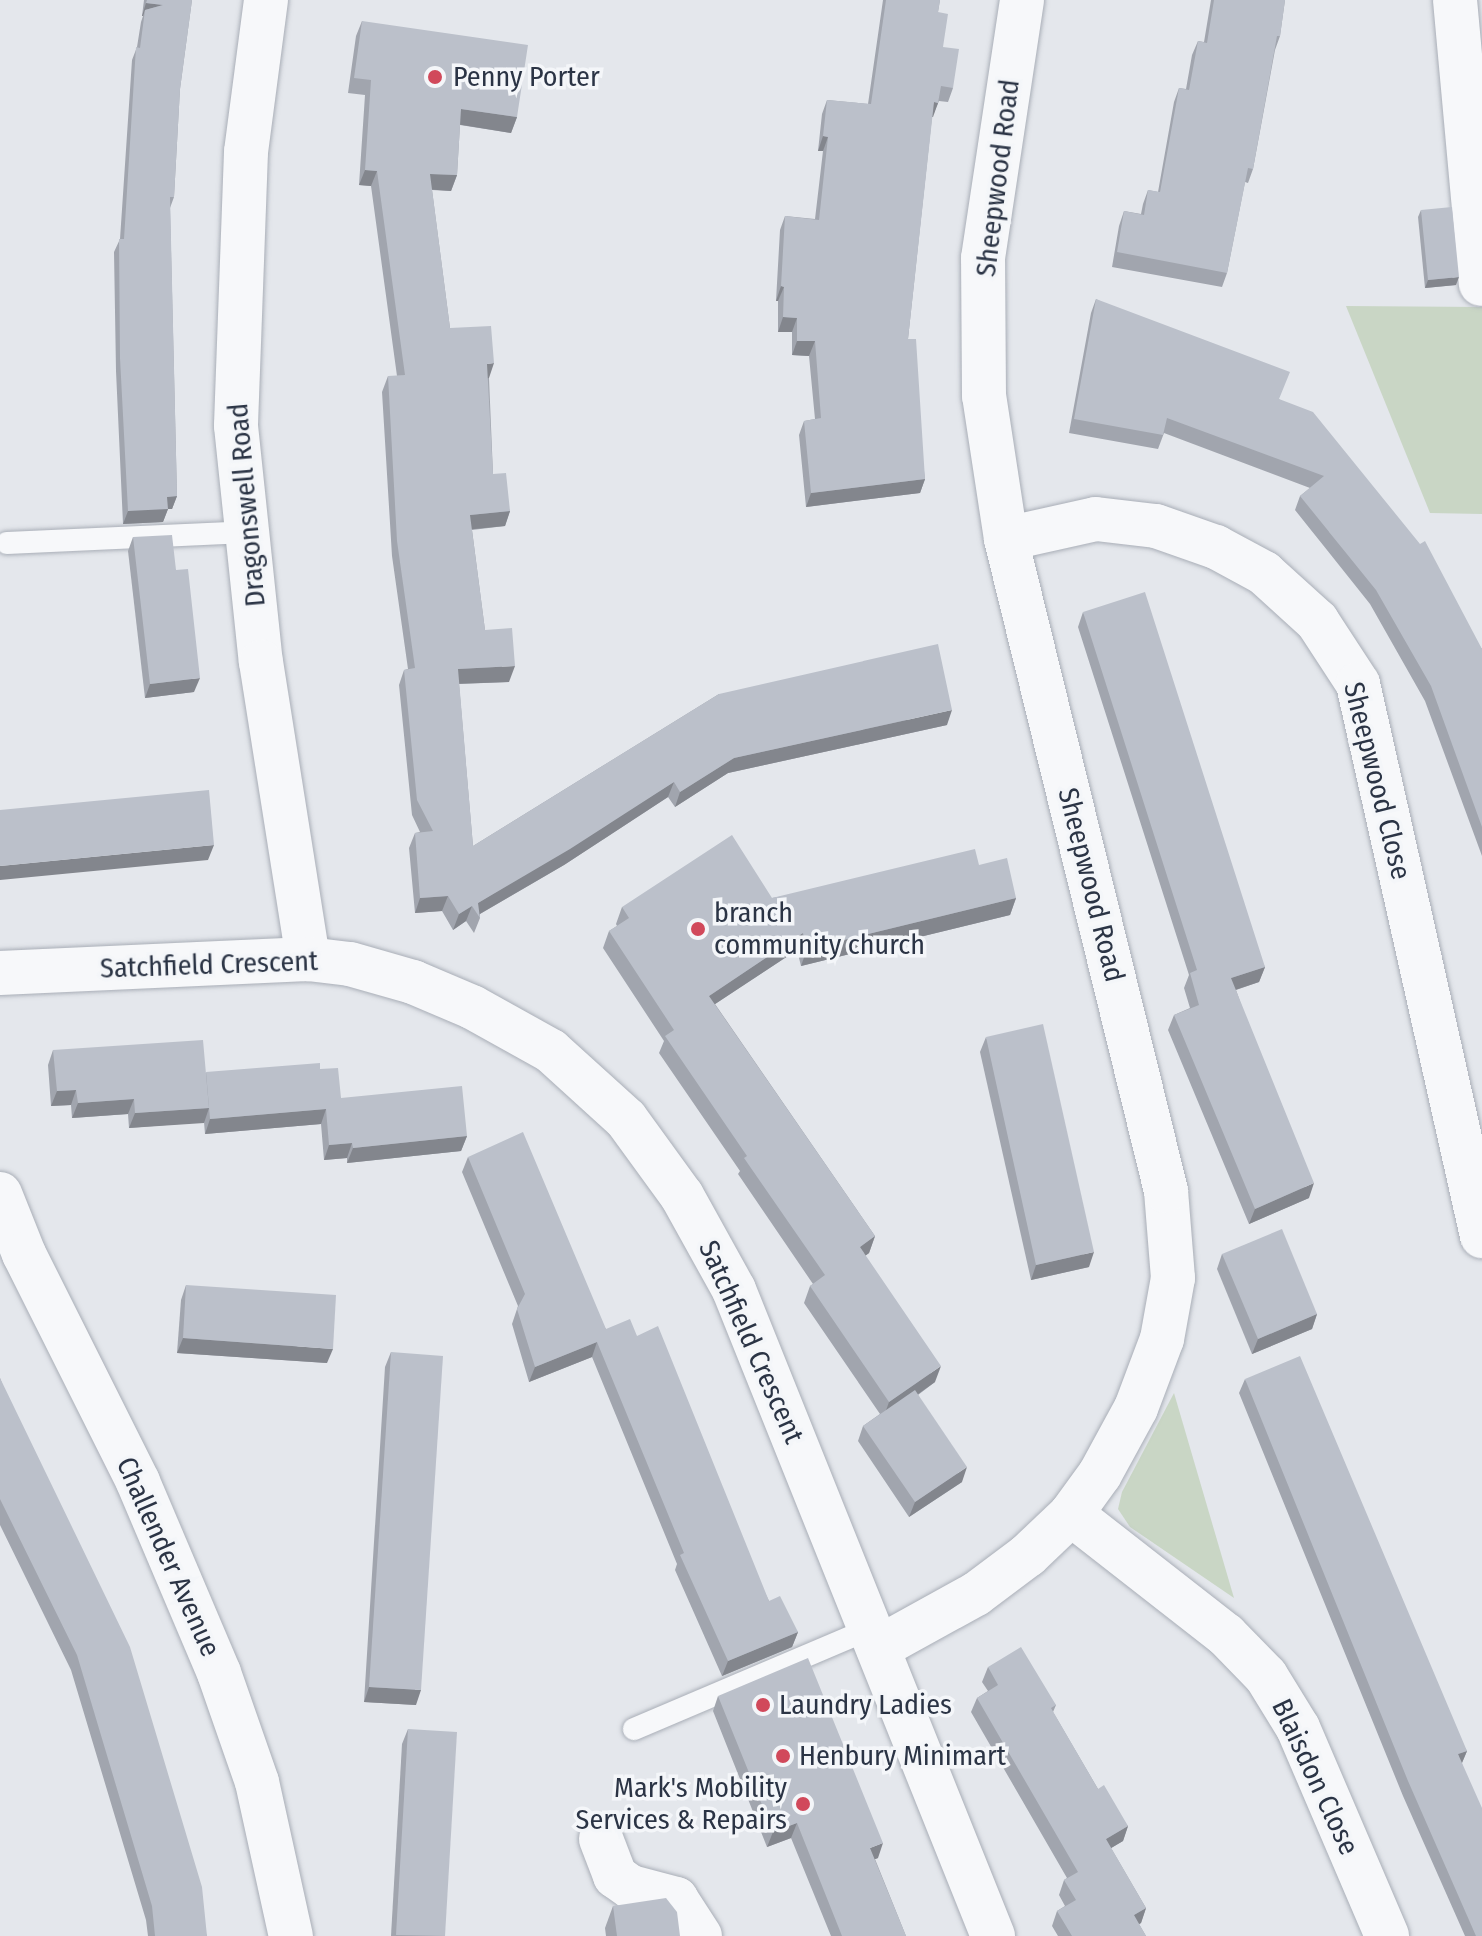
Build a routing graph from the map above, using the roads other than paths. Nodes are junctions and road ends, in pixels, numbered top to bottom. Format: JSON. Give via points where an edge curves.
{"nodes":[{"id":1,"x":266,"y":0,"type":"edge"},
{"id":2,"x":1022,"y":0,"type":"edge"},
{"id":3,"x":1455,"y":0,"type":"edge"},
{"id":4,"x":1481,"y":284,"type":"edge"},
{"id":5,"x":247,"y":532,"type":"junction"},
{"id":6,"x":1006,"y":539,"type":"junction"},
{"id":7,"x":7,"y":543,"type":"dead end"},
{"id":8,"x":308,"y":959,"type":"junction"},
{"id":9,"x":0,"y":973,"type":"edge"},
{"id":10,"x":0,"y":1194,"type":"edge"},
{"id":11,"x":1482,"y":1236,"type":"edge"},
{"id":12,"x":1071,"y":1514,"type":"junction"},
{"id":13,"x":874,"y":1638,"type":"junction"},
{"id":14,"x":634,"y":1729,"type":"dead end"},
{"id":15,"x":601,"y":1839,"type":"dead end"},
{"id":16,"x":291,"y":1936,"type":"edge"},
{"id":17,"x":700,"y":1936,"type":"edge"},
{"id":18,"x":993,"y":1936,"type":"edge"},
{"id":19,"x":1387,"y":1936,"type":"edge"}],
"edges":[{"from":1,"to":5,"type":"street","name":"Dragonswell Road","via":[[246,152],[236,426]]},
{"from":2,"to":6,"type":"street","name":"Sheepwood Road","via":[[983,258],[984,396]]},
{"from":3,"to":4,"type":"street"},
{"from":5,"to":7,"type":"lane"},
{"from":5,"to":8,"type":"street","name":"Dragonswell Road","via":[[261,662]]},
{"from":6,"to":11,"type":"street","name":"Sheepwood Close","via":[[1096,519],[1156,526],[1216,547],[1264,573],[1317,621],[1358,684]]},
{"from":6,"to":12,"type":"street","name":"Sheepwood Road","via":[[1166,1191],[1173,1278],[1162,1339],[1136,1408]]},
{"from":8,"to":9,"type":"street","name":"Satchfield Crescent"},
{"from":8,"to":13,"type":"street","name":"Satchfield Crescent","via":[[388,975],[472,1007],[551,1051],[626,1119],[682,1196],[734,1290]]},
{"from":10,"to":16,"type":"street","name":"Challender Avenue","via":[[24,1254],[138,1482],[219,1673],[257,1782]]},
{"from":12,"to":13,"type":"street","name":"Sheepwood Road","via":[[976,1594]]},
{"from":12,"to":19,"type":"street","name":"Blaisdon Close","via":[[1226,1635],[1266,1676],[1298,1728]]},
{"from":13,"to":14,"type":"lane"},
{"from":13,"to":18,"type":"street","name":"Satchfield Crescent"},
{"from":15,"to":17,"type":"street","via":[[615,1876],[631,1887],[676,1899]]}]}
